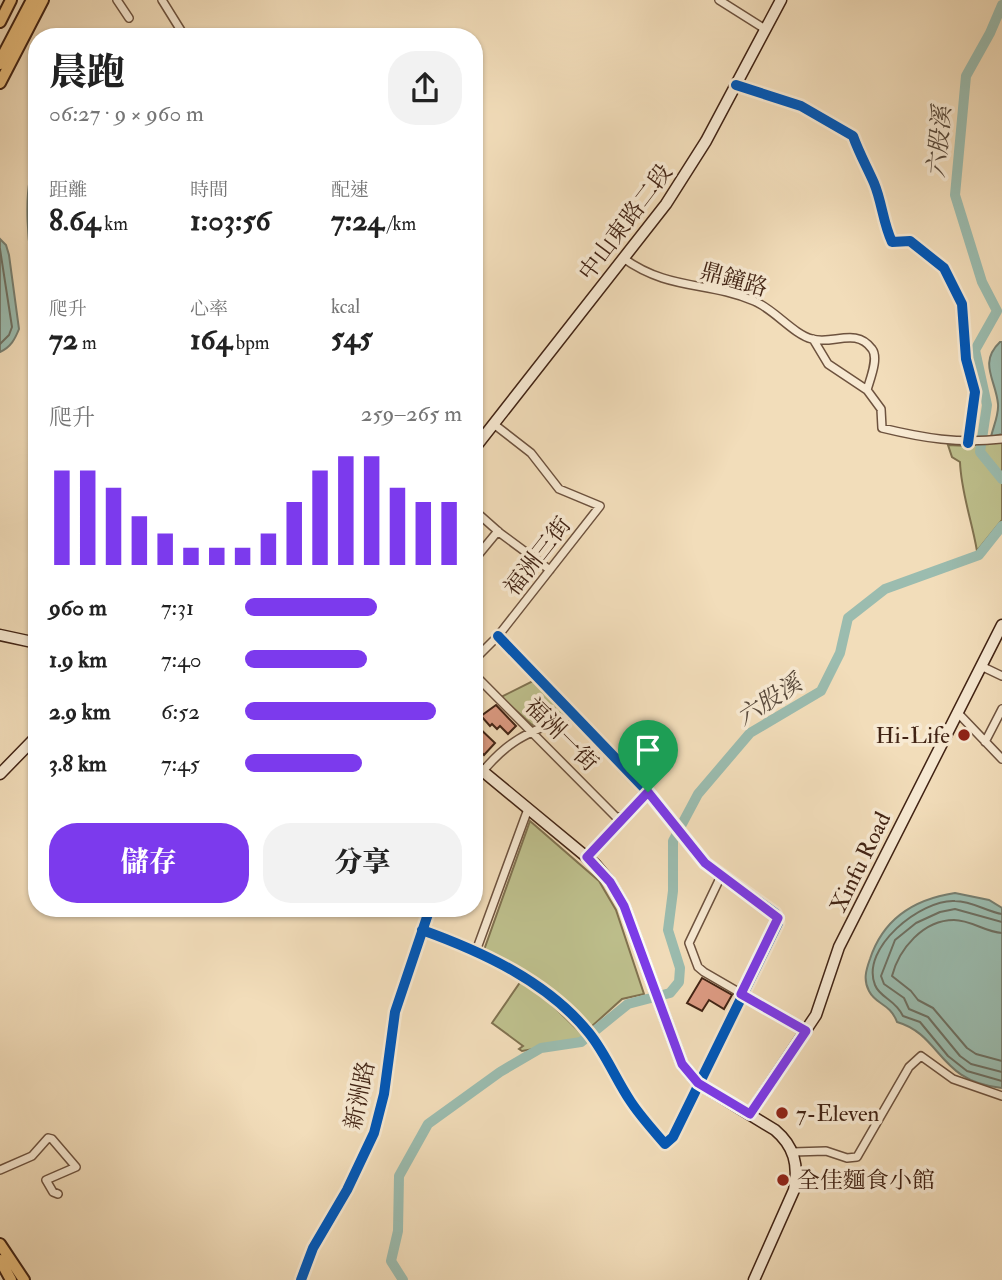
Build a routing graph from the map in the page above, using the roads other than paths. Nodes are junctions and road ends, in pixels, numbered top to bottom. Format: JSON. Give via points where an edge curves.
{"nodes":[{"id":1,"x":11,"y":0,"type":"edge"},
{"id":2,"x":25,"y":0,"type":"edge"},
{"id":3,"x":33,"y":0,"type":"edge"},
{"id":4,"x":43,"y":0,"type":"edge"},
{"id":5,"x":117,"y":0,"type":"edge"},
{"id":6,"x":162,"y":0,"type":"edge"},
{"id":7,"x":719,"y":0,"type":"edge"},
{"id":8,"x":781,"y":0,"type":"edge"},
{"id":9,"x":129,"y":18,"type":"dead end"},
{"id":10,"x":0,"y":22,"type":"edge"},
{"id":11,"x":28,"y":28,"type":"edge"},
{"id":12,"x":179,"y":28,"type":"edge"},
{"id":13,"x":28,"y":29,"type":"edge"},
{"id":14,"x":765,"y":29,"type":"junction"},
{"id":15,"x":0,"y":47,"type":"edge"},
{"id":16,"x":0,"y":62,"type":"edge"},
{"id":17,"x":0,"y":83,"type":"edge"},
{"id":18,"x":736,"y":85,"type":"junction"},
{"id":19,"x":623,"y":258,"type":"junction"},
{"id":20,"x":813,"y":339,"type":"junction"},
{"id":21,"x":867,"y":390,"type":"junction"},
{"id":22,"x":495,"y":425,"type":"junction"},
{"id":23,"x":483,"y":439,"type":"edge"},
{"id":24,"x":1002,"y":439,"type":"edge"},
{"id":25,"x":968,"y":443,"type":"junction"},
{"id":26,"x":483,"y":518,"type":"edge"},
{"id":27,"x":498,"y":531,"type":"junction"},
{"id":28,"x":483,"y":549,"type":"edge"},
{"id":29,"x":550,"y":570,"type":"junction"},
{"id":30,"x":1002,"y":625,"type":"edge"},
{"id":31,"x":0,"y":635,"type":"edge"},
{"id":32,"x":498,"y":636,"type":"junction"},
{"id":33,"x":28,"y":641,"type":"edge"},
{"id":34,"x":483,"y":651,"type":"edge"},
{"id":35,"x":981,"y":666,"type":"junction"},
{"id":36,"x":1002,"y":676,"type":"edge"},
{"id":37,"x":483,"y":683,"type":"edge"},
{"id":38,"x":1002,"y":709,"type":"edge"},
{"id":39,"x":957,"y":712,"type":"junction"},
{"id":40,"x":574,"y":714,"type":"junction"},
{"id":41,"x":532,"y":731,"type":"junction"},
{"id":42,"x":985,"y":742,"type":"junction"},
{"id":43,"x":28,"y":745,"type":"edge"},
{"id":44,"x":1002,"y":760,"type":"edge"},
{"id":45,"x":483,"y":763,"type":"edge"},
{"id":46,"x":483,"y":771,"type":"edge"},
{"id":47,"x":0,"y":774,"type":"edge"},
{"id":48,"x":648,"y":792,"type":"junction"},
{"id":49,"x":528,"y":810,"type":"junction"},
{"id":50,"x":624,"y":817,"type":"junction"},
{"id":51,"x":587,"y":857,"type":"junction"},
{"id":52,"x":720,"y":876,"type":"junction"},
{"id":53,"x":427,"y":917,"type":"edge"},
{"id":54,"x":422,"y":930,"type":"junction"},
{"id":55,"x":476,"y":951,"type":"junction"},
{"id":56,"x":741,"y":994,"type":"junction"},
{"id":57,"x":806,"y":1031,"type":"junction"},
{"id":58,"x":698,"y":1083,"type":"junction"},
{"id":59,"x":1001,"y":1096,"type":"edge"},
{"id":60,"x":750,"y":1114,"type":"junction"},
{"id":61,"x":793,"y":1153,"type":"junction"},
{"id":62,"x":0,"y":1170,"type":"edge"},
{"id":63,"x":58,"y":1194,"type":"dead end"},
{"id":64,"x":0,"y":1243,"type":"edge"},
{"id":65,"x":4,"y":1257,"type":"edge"},
{"id":66,"x":11,"y":1280,"type":"edge"},
{"id":67,"x":24,"y":1280,"type":"edge"},
{"id":68,"x":301,"y":1280,"type":"edge"},
{"id":69,"x":754,"y":1280,"type":"edge"}],
"edges":[{"from":1,"to":10,"type":"main road"},
{"from":2,"to":15,"type":"highway"},
{"from":3,"to":16,"type":"highway"},
{"from":4,"to":11,"type":"main road"},
{"from":5,"to":9,"type":"street"},
{"from":6,"to":12,"type":"street"},
{"from":7,"to":14,"type":"street"},
{"from":8,"to":14,"type":"main road","name":"中山東路二段"},
{"from":13,"to":17,"type":"main road"},
{"from":14,"to":18,"type":"main road","name":"中山東路二段"},
{"from":18,"to":19,"type":"main road","name":"中山東路二段","via":[[666,204]]},
{"from":18,"to":25,"type":"street","via":[[801,106],[853,136],[875,184],[892,242],[910,241],[944,268],[962,304],[965,359],[975,392]]},
{"from":19,"to":20,"type":"street","name":"鼎鐘路","via":[[662,280],[752,300]]},
{"from":19,"to":22,"type":"main road","name":"中山東路二段"},
{"from":20,"to":21,"type":"street","name":"鼎鐘路","via":[[828,364]]},
{"from":20,"to":21,"type":"street","via":[[856,337],[872,348],[876,355]]},
{"from":21,"to":25,"type":"street","via":[[881,409],[882,428]]},
{"from":22,"to":23,"type":"main road","name":"中山東路二段"},
{"from":22,"to":29,"type":"street","name":"福洲三街","via":[[531,453],[559,489],[600,506]]},
{"from":24,"to":25,"type":"street"},
{"from":26,"to":27,"type":"street"},
{"from":27,"to":28,"type":"street"},
{"from":27,"to":29,"type":"street"},
{"from":29,"to":32,"type":"street","name":"福洲三街"},
{"from":30,"to":35,"type":"main road","name":"Xinfu Road"},
{"from":31,"to":33,"type":"main road"},
{"from":32,"to":34,"type":"street","name":"福洲三街"},
{"from":32,"to":40,"type":"street"},
{"from":35,"to":36,"type":"street"},
{"from":35,"to":39,"type":"main road","name":"Xinfu Road"},
{"from":37,"to":41,"type":"street","name":"福洲一街"},
{"from":38,"to":42,"type":"street"},
{"from":39,"to":42,"type":"street"},
{"from":39,"to":57,"type":"main road","name":"Xinfu Road","via":[[839,947]]},
{"from":40,"to":41,"type":"street"},
{"from":40,"to":48,"type":"street"},
{"from":41,"to":45,"type":"street"},
{"from":41,"to":50,"type":"street","name":"福洲一街","via":[[617,817]]},
{"from":42,"to":44,"type":"street"},
{"from":43,"to":47,"type":"main road"},
{"from":46,"to":49,"type":"main road"},
{"from":48,"to":50,"type":"street"},
{"from":48,"to":52,"type":"street","via":[[689,847]]},
{"from":49,"to":51,"type":"main road"},
{"from":49,"to":55,"type":"street"},
{"from":50,"to":51,"type":"street"},
{"from":51,"to":58,"type":"main road","via":[[624,906],[682,1064]]},
{"from":52,"to":56,"type":"street","via":[[689,943],[698,967]]},
{"from":52,"to":56,"type":"street","via":[[778,918]]},
{"from":53,"to":54,"type":"street","name":"新洲路"},
{"from":54,"to":55,"type":"street"},
{"from":54,"to":68,"type":"street","name":"新洲路","via":[[395,1012],[374,1133]]},
{"from":55,"to":58,"type":"street","via":[[531,981],[561,1004],[596,1042],[631,1102],[665,1144],[673,1137]]},
{"from":56,"to":57,"type":"street"},
{"from":56,"to":58,"type":"street"},
{"from":57,"to":60,"type":"main road","name":"Xinfu Road"},
{"from":58,"to":60,"type":"main road"},
{"from":59,"to":61,"type":"street","via":[[953,1079],[921,1056],[909,1067],[857,1157],[826,1151]]},
{"from":60,"to":61,"type":"main road","via":[[786,1139]]},
{"from":61,"to":69,"type":"main road","via":[[794,1190]]},
{"from":62,"to":63,"type":"street","via":[[32,1156],[51,1139],[76,1167],[46,1180]]},
{"from":64,"to":65,"type":"main road"},
{"from":65,"to":66,"type":"main road"},
{"from":65,"to":67,"type":"main road"}]}
